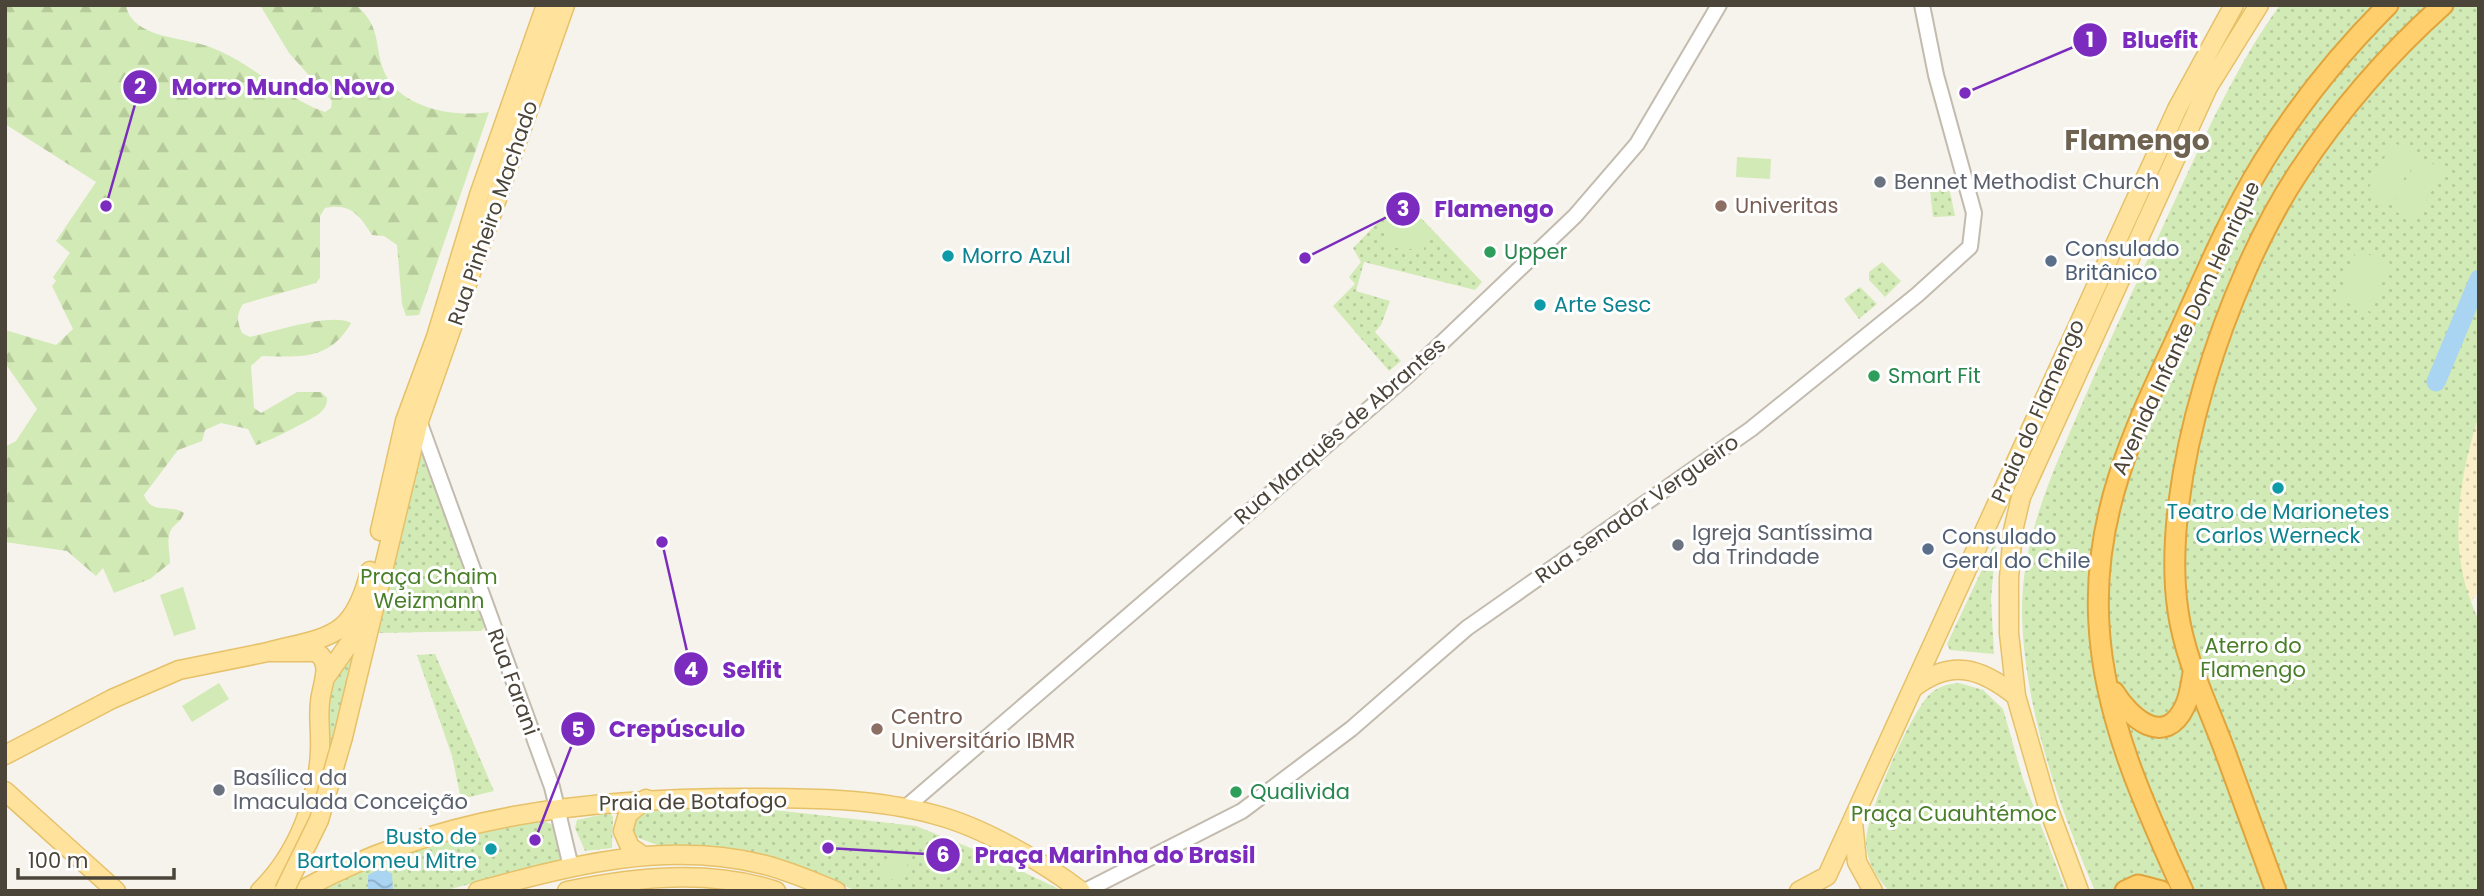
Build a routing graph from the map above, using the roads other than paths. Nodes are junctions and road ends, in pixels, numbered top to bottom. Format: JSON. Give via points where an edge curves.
{"nodes":[{"id":1,"x":547,"y":5,"type":"edge"},
{"id":2,"x":565,"y":5,"type":"edge"},
{"id":3,"x":1719,"y":5,"type":"edge"},
{"id":4,"x":1922,"y":5,"type":"edge"},
{"id":5,"x":2234,"y":5,"type":"edge"},
{"id":6,"x":2259,"y":5,"type":"edge"},
{"id":7,"x":2388,"y":5,"type":"edge"},
{"id":8,"x":2442,"y":5,"type":"edge"},
{"id":9,"x":412,"y":421,"type":"junction"},
{"id":10,"x":373,"y":611,"type":"junction"},
{"id":11,"x":268,"y":652,"type":"junction"},
{"id":12,"x":2193,"y":673,"type":"junction"},
{"id":13,"x":2105,"y":676,"type":"junction"},
{"id":14,"x":325,"y":678,"type":"junction"},
{"id":15,"x":1910,"y":691,"type":"junction"},
{"id":16,"x":2016,"y":696,"type":"junction"},
{"id":17,"x":5,"y":755,"type":"edge"},
{"id":18,"x":5,"y":791,"type":"edge"},
{"id":19,"x":646,"y":799,"type":"junction"},
{"id":20,"x":559,"y":807,"type":"junction"},
{"id":21,"x":905,"y":808,"type":"junction"},
{"id":22,"x":1853,"y":822,"type":"junction"},
{"id":23,"x":695,"y":855,"type":"junction"},
{"id":24,"x":287,"y":856,"type":"junction"},
{"id":25,"x":643,"y":856,"type":"junction"},
{"id":26,"x":571,"y":867,"type":"junction"},
{"id":27,"x":330,"y":874,"type":"junction"},
{"id":28,"x":749,"y":883,"type":"junction"},
{"id":29,"x":2077,"y":889,"type":"edge"},
{"id":30,"x":116,"y":891,"type":"edge"},
{"id":31,"x":260,"y":891,"type":"edge"},
{"id":32,"x":284,"y":891,"type":"edge"},
{"id":33,"x":300,"y":891,"type":"edge"},
{"id":34,"x":478,"y":891,"type":"edge"},
{"id":35,"x":567,"y":891,"type":"edge"},
{"id":36,"x":776,"y":891,"type":"edge"},
{"id":37,"x":836,"y":891,"type":"edge"},
{"id":38,"x":1083,"y":891,"type":"edge"},
{"id":39,"x":1799,"y":891,"type":"edge"},
{"id":40,"x":1873,"y":891,"type":"edge"},
{"id":41,"x":2124,"y":891,"type":"edge"},
{"id":42,"x":2161,"y":891,"type":"edge"},
{"id":43,"x":2183,"y":891,"type":"edge"},
{"id":44,"x":2276,"y":891,"type":"edge"}],
"edges":[{"from":1,"to":9,"type":"main road","name":"Rua Pinheiro Machado","via":[[483,183]]},
{"from":2,"to":9,"type":"main road","name":"Rua Pinheiro Machado"},
{"from":3,"to":21,"type":"street","name":"Rua Marquês de Abrantes","via":[[1642,136],[1575,216],[1406,376]]},
{"from":4,"to":38,"type":"street","name":"Rua Senador Vergueiro","via":[[1974,213],[1970,247],[1751,429],[1467,628],[1351,729],[1242,811]]},
{"from":5,"to":15,"type":"main road","name":"Praia do Flamengo","via":[[2177,109]]},
{"from":6,"to":16,"type":"main road","name":"Praia do Flamengo","via":[[2208,87],[2021,497],[2012,531],[2009,578]]},
{"from":7,"to":13,"type":"highway","name":"Avenida Infante Dom Henrique","via":[[2327,72],[2262,163],[2228,225],[2135,430],[2116,479],[2099,560]]},
{"from":8,"to":12,"type":"highway","name":"Avenida Infante Dom Henrique","via":[[2373,72],[2297,175],[2260,241],[2222,333],[2201,395],[2179,494],[2175,579],[2182,635]]},
{"from":9,"to":10,"type":"main road"},
{"from":9,"to":11,"type":"main road","via":[[355,614],[330,636]]},
{"from":9,"to":20,"type":"street","name":"Rua Farani"},
{"from":10,"to":14,"type":"main road"},
{"from":10,"to":32,"type":"main road","bridge":true,"via":[[319,820]]},
{"from":11,"to":14,"type":"main road","via":[[316,652],[325,663]]},
{"from":11,"to":17,"type":"main road","via":[[179,670]]},
{"from":12,"to":13,"type":"highway","via":[[2184,708],[2162,726],[2144,724],[2130,715]]},
{"from":12,"to":44,"type":"highway","name":"Avenida Infante Dom Henrique"},
{"from":13,"to":43,"type":"highway","name":"Avenida Infante Dom Henrique","via":[[2141,798]]},
{"from":14,"to":24,"type":"main road","via":[[319,709],[318,781],[309,814]]},
{"from":15,"to":16,"type":"main road","via":[[1940,671],[1963,669],[1993,679]]},
{"from":15,"to":22,"type":"main road","name":"Praia do Flamengo"},
{"from":16,"to":29,"type":"main road","name":"Praia do Flamengo"},
{"from":18,"to":30,"type":"main road"},
{"from":19,"to":20,"type":"main road","name":"Praia de Botafogo"},
{"from":19,"to":21,"type":"main road","name":"Praia de Botafogo","via":[[827,800]]},
{"from":19,"to":25,"type":"main road","via":[[628,814],[623,831],[630,847]]},
{"from":20,"to":26,"type":"street","name":"Rua Farani"},
{"from":20,"to":27,"type":"main road","name":"Praia de Botafogo","via":[[466,824],[404,843]]},
{"from":21,"to":38,"type":"main road","name":"Praia de Botafogo","via":[[969,828]]},
{"from":22,"to":39,"type":"main road","name":"Praia do Flamengo","via":[[1828,876]]},
{"from":22,"to":40,"type":"main road","via":[[1857,862]]},
{"from":23,"to":25,"type":"main road"},
{"from":23,"to":28,"type":"main road"},
{"from":23,"to":37,"type":"main road","via":[[764,865]]},
{"from":24,"to":27,"type":"main road","via":[[293,865]]},
{"from":24,"to":31,"type":"main road"},
{"from":25,"to":26,"type":"main road"},
{"from":26,"to":34,"type":"main road"},
{"from":27,"to":33,"type":"main road","name":"Praia de Botafogo"},
{"from":28,"to":35,"type":"main road","via":[[660,877]]},
{"from":28,"to":36,"type":"main road"},
{"from":41,"to":42,"type":"highway","via":[[2138,885]]}]}
